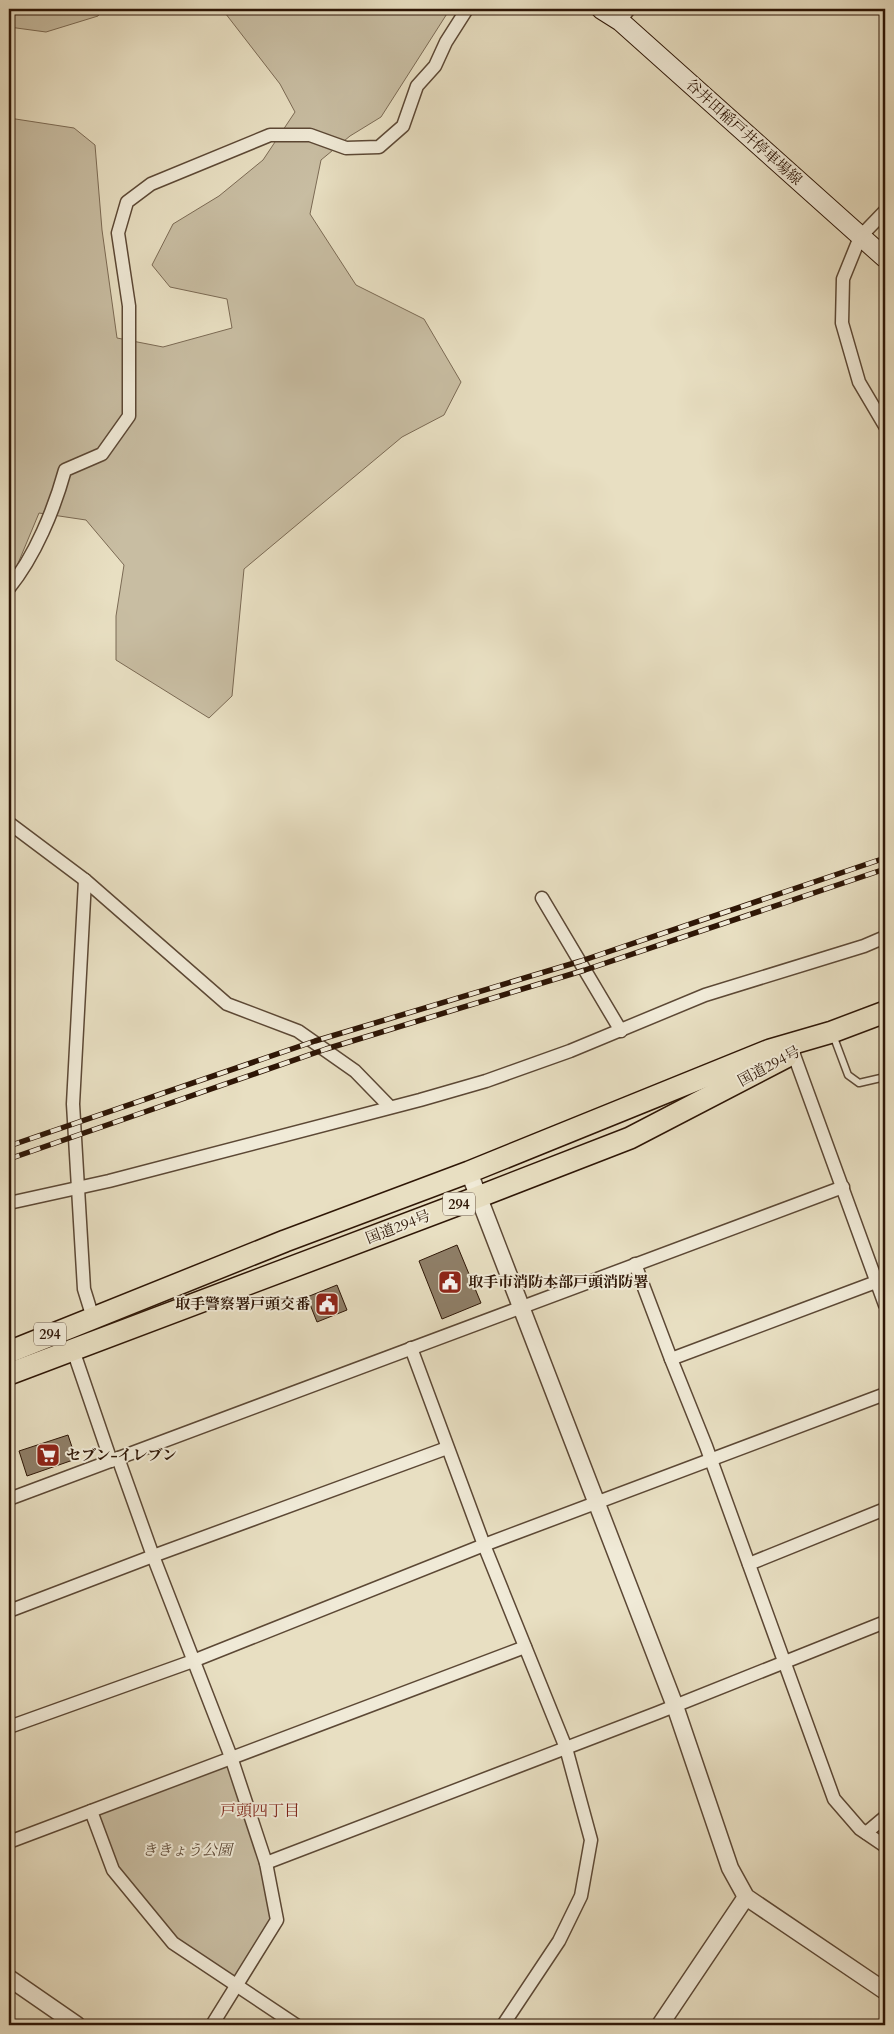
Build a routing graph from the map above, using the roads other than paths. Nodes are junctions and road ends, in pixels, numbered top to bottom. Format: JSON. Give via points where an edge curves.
{"nodes":[{"id":1,"x":467,"y":9,"type":"edge"},
{"id":2,"x":601,"y":9,"type":"edge"},
{"id":3,"x":625,"y":15,"type":"edge"},
{"id":4,"x":885,"y":211,"type":"edge"},
{"id":5,"x":860,"y":237,"type":"junction"},
{"id":6,"x":885,"y":258,"type":"edge"},
{"id":7,"x":885,"y":426,"type":"edge"},
{"id":8,"x":9,"y":588,"type":"edge"},
{"id":9,"x":9,"y":822,"type":"edge"},
{"id":10,"x":85,"y":880,"type":"junction"},
{"id":11,"x":542,"y":898,"type":"dead end"},
{"id":12,"x":885,"y":937,"type":"edge"},
{"id":13,"x":885,"y":1012,"type":"edge"},
{"id":14,"x":621,"y":1031,"type":"junction"},
{"id":15,"x":832,"y":1032,"type":"junction"},
{"id":16,"x":792,"y":1049,"type":"junction"},
{"id":17,"x":885,"y":1077,"type":"edge"},
{"id":18,"x":390,"y":1107,"type":"junction"},
{"id":19,"x":469,"y":1172,"type":"junction"},
{"id":20,"x":843,"y":1187,"type":"junction"},
{"id":21,"x":77,"y":1188,"type":"junction"},
{"id":22,"x":478,"y":1197,"type":"junction"},
{"id":23,"x":9,"y":1203,"type":"edge"},
{"id":24,"x":636,"y":1264,"type":"junction"},
{"id":25,"x":876,"y":1282,"type":"junction"},
{"id":26,"x":885,"y":1305,"type":"edge"},
{"id":27,"x":521,"y":1306,"type":"junction"},
{"id":28,"x":93,"y":1318,"type":"junction"},
{"id":29,"x":411,"y":1348,"type":"junction"},
{"id":30,"x":74,"y":1350,"type":"junction"},
{"id":31,"x":9,"y":1352,"type":"edge"},
{"id":32,"x":671,"y":1359,"type":"junction"},
{"id":33,"x":9,"y":1374,"type":"edge"},
{"id":34,"x":885,"y":1394,"type":"edge"},
{"id":35,"x":447,"y":1448,"type":"junction"},
{"id":36,"x":711,"y":1459,"type":"junction"},
{"id":37,"x":114,"y":1460,"type":"junction"},
{"id":38,"x":9,"y":1499,"type":"edge"},
{"id":39,"x":597,"y":1503,"type":"junction"},
{"id":40,"x":885,"y":1508,"type":"edge"},
{"id":41,"x":484,"y":1545,"type":"junction"},
{"id":42,"x":153,"y":1556,"type":"junction"},
{"id":43,"x":749,"y":1564,"type":"junction"},
{"id":44,"x":9,"y":1611,"type":"edge"},
{"id":45,"x":885,"y":1622,"type":"edge"},
{"id":46,"x":525,"y":1647,"type":"junction"},
{"id":47,"x":193,"y":1661,"type":"junction"},
{"id":48,"x":784,"y":1661,"type":"junction"},
{"id":49,"x":675,"y":1706,"type":"junction"},
{"id":50,"x":9,"y":1727,"type":"edge"},
{"id":51,"x":566,"y":1748,"type":"junction"},
{"id":52,"x":231,"y":1757,"type":"junction"},
{"id":53,"x":91,"y":1811,"type":"junction"},
{"id":54,"x":885,"y":1817,"type":"edge"},
{"id":55,"x":866,"y":1833,"type":"junction"},
{"id":56,"x":9,"y":1842,"type":"edge"},
{"id":57,"x":885,"y":1846,"type":"edge"},
{"id":58,"x":266,"y":1863,"type":"junction"},
{"id":59,"x":746,"y":1897,"type":"junction"},
{"id":60,"x":9,"y":1978,"type":"edge"},
{"id":61,"x":237,"y":1987,"type":"junction"},
{"id":62,"x":885,"y":1991,"type":"edge"},
{"id":63,"x":508,"y":2023,"type":"edge"},
{"id":64,"x":77,"y":2025,"type":"edge"},
{"id":65,"x":212,"y":2025,"type":"edge"},
{"id":66,"x":296,"y":2025,"type":"edge"},
{"id":67,"x":660,"y":2025,"type":"edge"}],
"edges":[{"from":1,"to":8,"type":"street","via":[[435,66],[417,86],[403,126],[379,147],[346,148],[310,135],[270,135],[151,184],[127,202],[118,233],[129,306],[129,416],[102,454],[65,470],[56,500],[22,572]]},
{"from":2,"to":3,"type":"main road","name":"谷井田稲戸井停車場線"},
{"from":3,"to":5,"type":"main road","name":"谷井田稲戸井停車場線"},
{"from":4,"to":5,"type":"street"},
{"from":5,"to":6,"type":"main road","name":"谷井田稲戸井停車場線"},
{"from":5,"to":7,"type":"street","via":[[843,279],[842,323],[860,382]]},
{"from":9,"to":10,"type":"street"},
{"from":10,"to":18,"type":"street","via":[[227,1004],[298,1031],[355,1071]]},
{"from":10,"to":21,"type":"street","via":[[73,1104]]},
{"from":11,"to":14,"type":"street"},
{"from":12,"to":14,"type":"street","via":[[705,995]]},
{"from":13,"to":15,"type":"highway","name":"国道294号","number":"294"},
{"from":14,"to":18,"type":"street","via":[[486,1081]]},
{"from":15,"to":16,"type":"highway","name":"国道294号","number":"294"},
{"from":15,"to":17,"type":"lane","via":[[848,1075],[859,1083]]},
{"from":16,"to":19,"type":"highway","name":"国道294号","number":"294","via":[[770,1050]]},
{"from":16,"to":20,"type":"street"},
{"from":16,"to":22,"type":"highway","name":"国道294号","number":"294","via":[[630,1138]]},
{"from":18,"to":21,"type":"street"},
{"from":19,"to":22,"type":"street"},
{"from":19,"to":28,"type":"highway","name":"国道294号","number":"294","via":[[285,1240]]},
{"from":20,"to":24,"type":"street"},
{"from":20,"to":25,"type":"street"},
{"from":21,"to":23,"type":"street"},
{"from":21,"to":28,"type":"street","via":[[84,1289]]},
{"from":22,"to":27,"type":"street"},
{"from":22,"to":30,"type":"highway","name":"国道294号","number":"294"},
{"from":24,"to":27,"type":"street"},
{"from":24,"to":32,"type":"street"},
{"from":25,"to":26,"type":"street"},
{"from":25,"to":32,"type":"street"},
{"from":27,"to":29,"type":"street"},
{"from":27,"to":39,"type":"street"},
{"from":28,"to":31,"type":"highway","name":"国道294号","number":"294"},
{"from":29,"to":35,"type":"street"},
{"from":29,"to":37,"type":"street"},
{"from":30,"to":33,"type":"highway","name":"国道294号","number":"294"},
{"from":30,"to":37,"type":"street"},
{"from":32,"to":36,"type":"street"},
{"from":34,"to":36,"type":"street"},
{"from":35,"to":41,"type":"street"},
{"from":35,"to":42,"type":"street"},
{"from":36,"to":39,"type":"street"},
{"from":36,"to":43,"type":"street"},
{"from":37,"to":38,"type":"street"},
{"from":37,"to":42,"type":"street"},
{"from":39,"to":41,"type":"street"},
{"from":39,"to":49,"type":"street"},
{"from":40,"to":43,"type":"street"},
{"from":41,"to":46,"type":"street"},
{"from":41,"to":47,"type":"street"},
{"from":42,"to":44,"type":"street"},
{"from":42,"to":47,"type":"street"},
{"from":43,"to":48,"type":"street"},
{"from":45,"to":48,"type":"street"},
{"from":46,"to":51,"type":"street"},
{"from":46,"to":52,"type":"street"},
{"from":47,"to":50,"type":"street"},
{"from":47,"to":52,"type":"street"},
{"from":48,"to":49,"type":"street"},
{"from":48,"to":55,"type":"street","via":[[834,1798]]},
{"from":49,"to":51,"type":"street"},
{"from":49,"to":59,"type":"street","via":[[730,1868]]},
{"from":51,"to":58,"type":"street"},
{"from":51,"to":63,"type":"street","via":[[591,1840],[581,1896],[559,1941]]},
{"from":52,"to":53,"type":"street"},
{"from":52,"to":58,"type":"street"},
{"from":53,"to":56,"type":"street"},
{"from":53,"to":61,"type":"street","via":[[112,1870],[174,1943]]},
{"from":54,"to":55,"type":"street"},
{"from":55,"to":57,"type":"street"},
{"from":58,"to":61,"type":"street","via":[[277,1920]]},
{"from":59,"to":62,"type":"street"},
{"from":59,"to":67,"type":"street"},
{"from":60,"to":64,"type":"street"},
{"from":61,"to":65,"type":"street"},
{"from":61,"to":66,"type":"street"}]}
